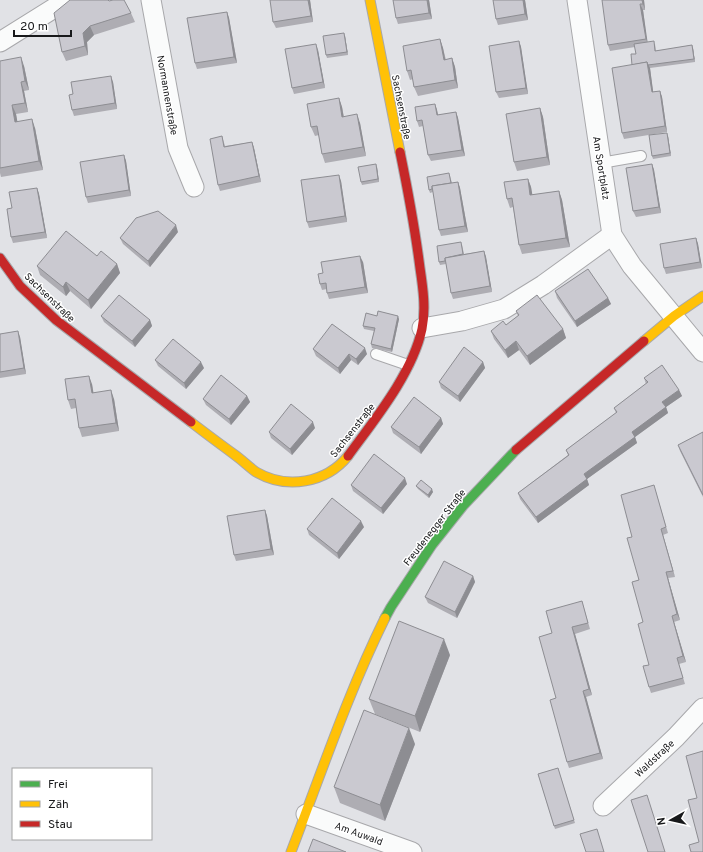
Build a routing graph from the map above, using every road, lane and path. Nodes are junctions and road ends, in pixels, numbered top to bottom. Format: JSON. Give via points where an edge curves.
{"nodes":[{"id":1,"x":67,"y":0,"type":"edge"},
{"id":2,"x":151,"y":0,"type":"edge"},
{"id":3,"x":370,"y":0,"type":"edge"},
{"id":4,"x":577,"y":0,"type":"edge"},
{"id":5,"x":0,"y":42,"type":"edge"},
{"id":6,"x":641,"y":156,"type":"dead end"},
{"id":7,"x":601,"y":163,"type":"junction"},
{"id":8,"x":194,"y":187,"type":"dead end"},
{"id":9,"x":612,"y":235,"type":"junction"},
{"id":10,"x":0,"y":258,"type":"edge"},
{"id":11,"x":703,"y":296,"type":"edge"},
{"id":12,"x":674,"y":316,"type":"junction"},
{"id":13,"x":422,"y":328,"type":"junction"},
{"id":14,"x":703,"y":352,"type":"edge"},
{"id":15,"x":376,"y":354,"type":"dead end"},
{"id":16,"x":408,"y":366,"type":"junction"},
{"id":17,"x":703,"y":708,"type":"edge"},
{"id":18,"x":603,"y":806,"type":"dead end"},
{"id":19,"x":306,"y":814,"type":"junction"},
{"id":20,"x":291,"y":852,"type":"edge"},
{"id":21,"x":412,"y":852,"type":"edge"}],
"edges":[{"from":1,"to":5,"type":"street"},
{"from":2,"to":8,"type":"street","name":"Normannenstraße","via":[[178,148]]},
{"from":3,"to":13,"type":"street","name":"Sachsenstraße","via":[[416,234],[424,300]]},
{"from":4,"to":7,"type":"street","name":"Am Sportplatz"},
{"from":6,"to":7,"type":"lane"},
{"from":7,"to":9,"type":"street","name":"Am Sportplatz"},
{"from":9,"to":12,"type":"street","name":"Am Sportplatz","via":[[632,266]]},
{"from":9,"to":13,"type":"street","via":[[543,285],[504,309],[462,321]]},
{"from":10,"to":16,"type":"street","name":"Sachsenstraße","via":[[20,286],[56,320],[257,472],[278,480],[300,482],[316,479],[333,470],[369,430]]},
{"from":11,"to":12,"type":"street","name":"Freudenegger Straße"},
{"from":12,"to":14,"type":"street","name":"Am Sportplatz"},
{"from":12,"to":19,"type":"street","name":"Freudenegger Straße","via":[[518,446],[463,506],[432,546],[391,607],[373,643],[348,700]]},
{"from":13,"to":16,"type":"street","name":"Sachsenstraße"},
{"from":15,"to":16,"type":"lane"},
{"from":17,"to":18,"type":"street","name":"Waldstraße"},
{"from":19,"to":20,"type":"street","name":"Freudenegger Straße"},
{"from":19,"to":21,"type":"street","name":"Am Auwald"}]}
